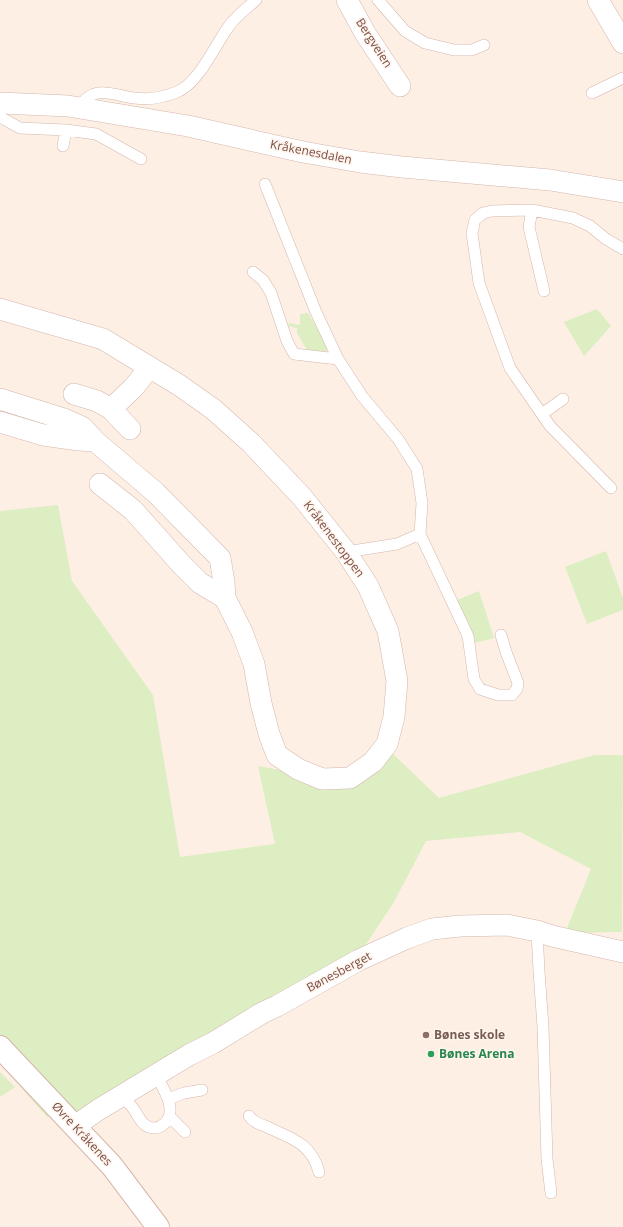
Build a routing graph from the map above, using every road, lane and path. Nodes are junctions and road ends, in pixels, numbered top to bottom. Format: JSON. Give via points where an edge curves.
{"nodes":[{"id":1,"x":256,"y":0,"type":"edge"},
{"id":2,"x":348,"y":0,"type":"edge"},
{"id":3,"x":378,"y":0,"type":"edge"},
{"id":4,"x":598,"y":0,"type":"edge"},
{"id":5,"x":623,"y":43,"type":"edge"},
{"id":6,"x":484,"y":45,"type":"dead end"},
{"id":7,"x":623,"y":78,"type":"edge"},
{"id":8,"x":400,"y":86,"type":"dead end"},
{"id":9,"x":592,"y":93,"type":"dead end"},
{"id":10,"x":0,"y":103,"type":"edge"},
{"id":11,"x":78,"y":109,"type":"junction"},
{"id":12,"x":0,"y":117,"type":"edge"},
{"id":13,"x":66,"y":130,"type":"junction"},
{"id":14,"x":63,"y":146,"type":"dead end"},
{"id":15,"x":141,"y":159,"type":"dead end"},
{"id":16,"x":265,"y":184,"type":"dead end"},
{"id":17,"x":623,"y":192,"type":"edge"},
{"id":18,"x":532,"y":210,"type":"junction"},
{"id":19,"x":623,"y":250,"type":"edge"},
{"id":20,"x":253,"y":272,"type":"dead end"},
{"id":21,"x":544,"y":291,"type":"dead end"},
{"id":22,"x":0,"y":309,"type":"edge"},
{"id":23,"x":338,"y":359,"type":"junction"},
{"id":24,"x":149,"y":368,"type":"junction"},
{"id":25,"x":74,"y":394,"type":"dead end"},
{"id":26,"x":0,"y":399,"type":"edge"},
{"id":27,"x":563,"y":399,"type":"dead end"},
{"id":28,"x":111,"y":409,"type":"junction"},
{"id":29,"x":542,"y":414,"type":"junction"},
{"id":30,"x":0,"y":422,"type":"edge"},
{"id":31,"x":130,"y":429,"type":"dead end"},
{"id":32,"x":95,"y":441,"type":"junction"},
{"id":33,"x":100,"y":484,"type":"dead end"},
{"id":34,"x":611,"y":488,"type":"dead end"},
{"id":35,"x":420,"y":534,"type":"junction"},
{"id":36,"x":346,"y":552,"type":"junction"},
{"id":37,"x":225,"y":598,"type":"junction"},
{"id":38,"x":501,"y":636,"type":"dead end"},
{"id":39,"x":537,"y":931,"type":"junction"},
{"id":40,"x":623,"y":952,"type":"edge"},
{"id":41,"x":0,"y":1046,"type":"edge"},
{"id":42,"x":156,"y":1074,"type":"junction"},
{"id":43,"x":202,"y":1090,"type":"dead end"},
{"id":44,"x":118,"y":1098,"type":"junction"},
{"id":45,"x":168,"y":1099,"type":"junction"},
{"id":46,"x":249,"y":1116,"type":"dead end"},
{"id":47,"x":170,"y":1117,"type":"junction"},
{"id":48,"x":75,"y":1126,"type":"junction"},
{"id":49,"x":185,"y":1132,"type":"dead end"},
{"id":50,"x":319,"y":1172,"type":"dead end"},
{"id":51,"x":551,"y":1194,"type":"dead end"},
{"id":52,"x":156,"y":1226,"type":"edge"}],
"edges":[{"from":1,"to":11,"type":"lane","via":[[231,24],[192,83],[184,89],[145,99],[98,92],[83,100]]},
{"from":2,"to":8,"type":"street","name":"Bergveien"},
{"from":3,"to":6,"type":"lane","via":[[405,31],[425,43],[454,50],[472,50]]},
{"from":4,"to":5,"type":"street"},
{"from":7,"to":9,"type":"lane"},
{"from":10,"to":11,"type":"street","name":"Kråkenesdalen","via":[[68,106]]},
{"from":11,"to":17,"type":"street","name":"Kråkenesdalen","via":[[188,126],[360,162],[550,180]]},
{"from":12,"to":13,"type":"lane","via":[[20,128]]},
{"from":13,"to":14,"type":"lane"},
{"from":13,"to":15,"type":"lane","via":[[96,134]]},
{"from":16,"to":23,"type":"lane","via":[[316,312]]},
{"from":18,"to":19,"type":"lane","via":[[573,218],[590,226]]},
{"from":18,"to":21,"type":"lane","via":[[529,227]]},
{"from":18,"to":29,"type":"lane","via":[[483,213],[475,220],[472,233],[479,283],[510,368]]},
{"from":20,"to":23,"type":"lane","via":[[263,280],[271,293],[294,354]]},
{"from":22,"to":24,"type":"street","name":"Kråkenestoppen","via":[[103,339]]},
{"from":23,"to":35,"type":"lane","via":[[362,396],[398,439],[417,469],[422,503]]},
{"from":24,"to":28,"type":"street","via":[[134,388]]},
{"from":24,"to":36,"type":"street","name":"Kråkenestoppen","via":[[213,409],[251,443],[302,497]]},
{"from":25,"to":28,"type":"street","via":[[97,401]]},
{"from":26,"to":32,"type":"street","name":"Kråkenestoppen","via":[[64,419],[82,427]]},
{"from":27,"to":29,"type":"lane"},
{"from":28,"to":31,"type":"street"},
{"from":29,"to":34,"type":"lane","via":[[550,426]]},
{"from":30,"to":32,"type":"street","via":[[43,435]]},
{"from":32,"to":37,"type":"street","name":"Kråkenestoppen","via":[[156,493],[220,558]]},
{"from":33,"to":37,"type":"street","via":[[133,510],[200,583]]},
{"from":35,"to":36,"type":"lane","via":[[397,544]]},
{"from":35,"to":38,"type":"lane","via":[[468,636],[474,679],[480,690],[498,695],[512,695],[518,683]]},
{"from":36,"to":37,"type":"street","name":"Kråkenestoppen","via":[[368,586],[388,631],[397,681],[394,717],[387,744],[373,762],[350,778],[322,779],[298,769],[277,755],[261,703],[254,664]]},
{"from":39,"to":40,"type":"street","name":"Bønesberget"},
{"from":39,"to":42,"type":"street","name":"Bønesberget","via":[[507,925],[460,926],[432,929],[408,938],[359,960]]},
{"from":39,"to":51,"type":"lane","via":[[547,1159]]},
{"from":41,"to":48,"type":"main road","name":"Øvre Kråkenes"},
{"from":42,"to":44,"type":"street","name":"Bønesberget"},
{"from":42,"to":45,"type":"lane"},
{"from":43,"to":45,"type":"lane"},
{"from":44,"to":47,"type":"lane","via":[[125,1099],[142,1123],[148,1127],[162,1126]]},
{"from":44,"to":48,"type":"street","name":"Bønesberget"},
{"from":45,"to":47,"type":"lane"},
{"from":46,"to":50,"type":"lane","via":[[258,1124],[301,1143],[314,1159]]},
{"from":47,"to":49,"type":"lane"},
{"from":48,"to":52,"type":"main road","name":"Øvre Kråkenes","via":[[112,1166]]}]}
